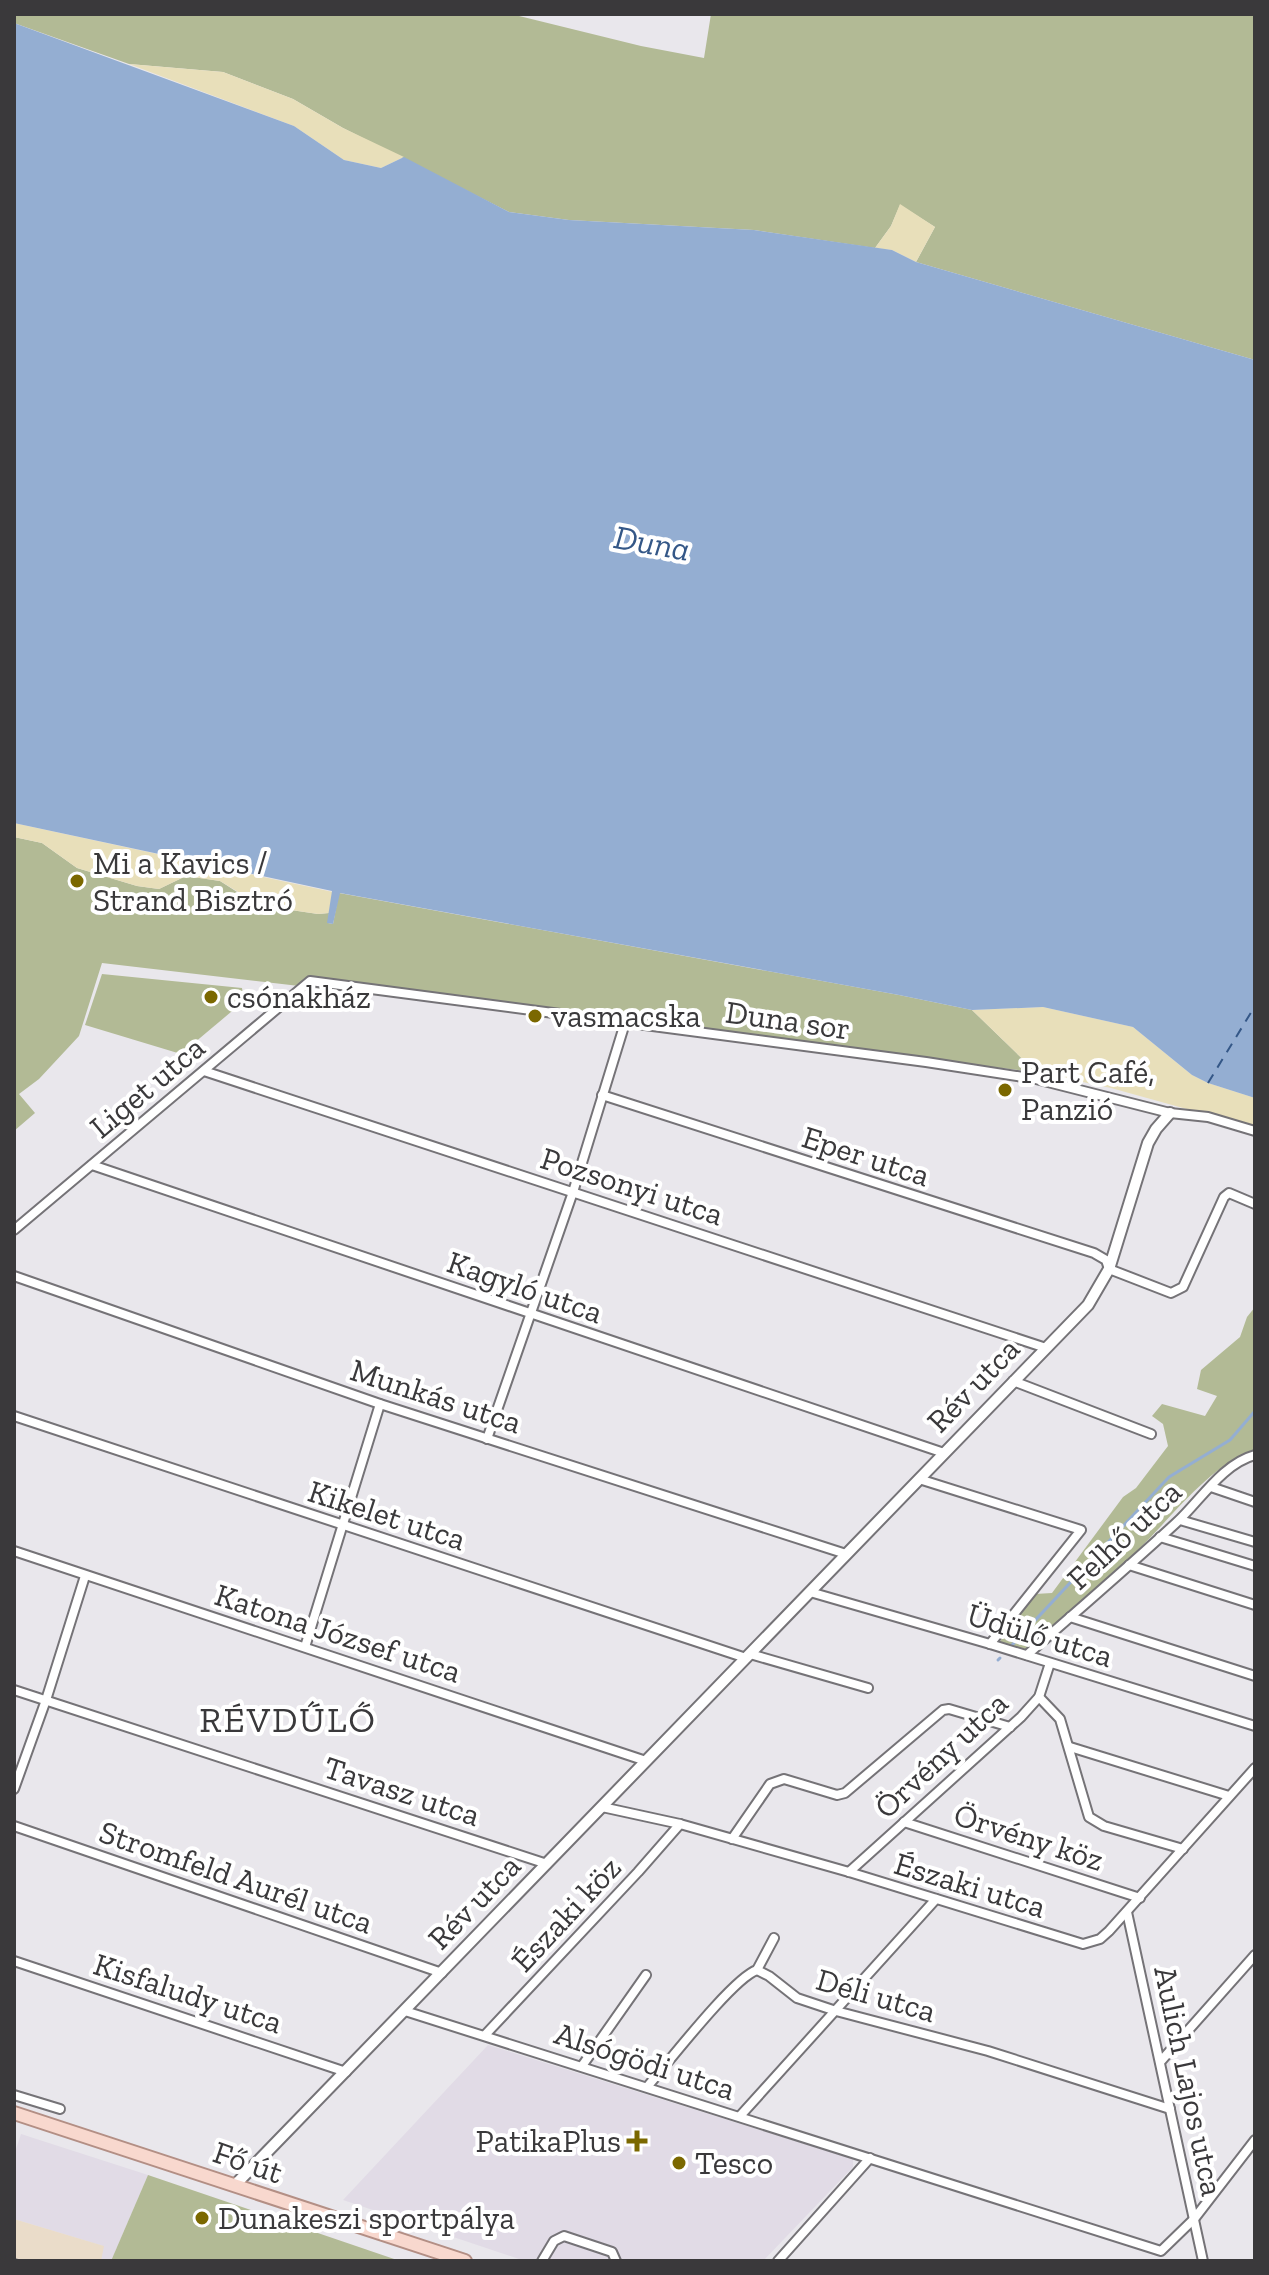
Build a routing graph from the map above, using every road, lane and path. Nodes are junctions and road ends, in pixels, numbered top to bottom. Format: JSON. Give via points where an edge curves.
{"nodes":[{"id":1,"x":310,"y":981,"type":"joint"},
{"id":2,"x":625,"y":1023,"type":"junction"},
{"id":3,"x":204,"y":1071,"type":"junction"},
{"id":4,"x":602,"y":1095,"type":"junction"},
{"id":5,"x":1170,"y":1113,"type":"junction"},
{"id":6,"x":1255,"y":1131,"type":"edge"},
{"id":7,"x":92,"y":1165,"type":"junction"},
{"id":8,"x":573,"y":1192,"type":"junction"},
{"id":9,"x":1255,"y":1204,"type":"edge"},
{"id":10,"x":14,"y":1230,"type":"edge"},
{"id":11,"x":1109,"y":1269,"type":"junction"},
{"id":12,"x":14,"y":1276,"type":"edge"},
{"id":13,"x":531,"y":1315,"type":"junction"},
{"id":14,"x":1046,"y":1348,"type":"junction"},
{"id":15,"x":1013,"y":1381,"type":"junction"},
{"id":16,"x":380,"y":1404,"type":"junction"},
{"id":17,"x":14,"y":1416,"type":"edge"},
{"id":18,"x":1151,"y":1434,"type":"dead end"},
{"id":19,"x":487,"y":1439,"type":"junction"},
{"id":20,"x":944,"y":1453,"type":"junction"},
{"id":21,"x":1255,"y":1455,"type":"edge"},
{"id":22,"x":919,"y":1479,"type":"junction"},
{"id":23,"x":1211,"y":1487,"type":"junction"},
{"id":24,"x":1255,"y":1502,"type":"edge"},
{"id":25,"x":1180,"y":1520,"type":"junction"},
{"id":26,"x":341,"y":1526,"type":"junction"},
{"id":27,"x":1160,"y":1537,"type":"junction"},
{"id":28,"x":1255,"y":1542,"type":"edge"},
{"id":29,"x":14,"y":1551,"type":"edge"},
{"id":30,"x":846,"y":1554,"type":"junction"},
{"id":31,"x":1129,"y":1565,"type":"junction"},
{"id":32,"x":1255,"y":1566,"type":"edge"},
{"id":33,"x":85,"y":1576,"type":"junction"},
{"id":34,"x":810,"y":1592,"type":"junction"},
{"id":35,"x":1255,"y":1605,"type":"edge"},
{"id":36,"x":1070,"y":1617,"type":"junction"},
{"id":37,"x":990,"y":1644,"type":"junction"},
{"id":38,"x":305,"y":1647,"type":"junction"},
{"id":39,"x":1027,"y":1655,"type":"junction"},
{"id":40,"x":748,"y":1656,"type":"junction"},
{"id":41,"x":1050,"y":1663,"type":"junction"},
{"id":42,"x":1255,"y":1676,"type":"edge"},
{"id":43,"x":868,"y":1688,"type":"dead end"},
{"id":44,"x":14,"y":1690,"type":"edge"},
{"id":45,"x":1039,"y":1697,"type":"junction"},
{"id":46,"x":46,"y":1700,"type":"junction"},
{"id":47,"x":1255,"y":1726,"type":"edge"},
{"id":48,"x":1010,"y":1727,"type":"junction"},
{"id":49,"x":1070,"y":1747,"type":"junction"},
{"id":50,"x":646,"y":1761,"type":"junction"},
{"id":51,"x":1255,"y":1768,"type":"edge"},
{"id":52,"x":14,"y":1789,"type":"edge"},
{"id":53,"x":1229,"y":1796,"type":"junction"},
{"id":54,"x":602,"y":1807,"type":"junction"},
{"id":55,"x":904,"y":1822,"type":"junction"},
{"id":56,"x":680,"y":1824,"type":"junction"},
{"id":57,"x":14,"y":1826,"type":"edge"},
{"id":58,"x":732,"y":1839,"type":"junction"},
{"id":59,"x":1183,"y":1849,"type":"junction"},
{"id":60,"x":547,"y":1864,"type":"junction"},
{"id":61,"x":849,"y":1872,"type":"junction"},
{"id":62,"x":1140,"y":1898,"type":"junction"},
{"id":63,"x":936,"y":1899,"type":"junction"},
{"id":64,"x":1127,"y":1912,"type":"junction"},
{"id":65,"x":774,"y":1938,"type":"dead end"},
{"id":66,"x":1255,"y":1955,"type":"edge"},
{"id":67,"x":14,"y":1961,"type":"edge"},
{"id":68,"x":757,"y":1970,"type":"junction"},
{"id":69,"x":442,"y":1973,"type":"junction"},
{"id":70,"x":646,"y":1975,"type":"dead end"},
{"id":71,"x":405,"y":2011,"type":"junction"},
{"id":72,"x":836,"y":2011,"type":"junction"},
{"id":73,"x":485,"y":2035,"type":"junction"},
{"id":74,"x":1161,"y":2061,"type":"junction"},
{"id":75,"x":582,"y":2066,"type":"junction"},
{"id":76,"x":346,"y":2072,"type":"junction"},
{"id":77,"x":647,"y":2087,"type":"junction"},
{"id":78,"x":14,"y":2095,"type":"edge"},
{"id":79,"x":60,"y":2109,"type":"dead end"},
{"id":80,"x":1170,"y":2109,"type":"junction"},
{"id":81,"x":14,"y":2113,"type":"edge"},
{"id":82,"x":740,"y":2116,"type":"junction"},
{"id":83,"x":1255,"y":2140,"type":"edge"},
{"id":84,"x":870,"y":2158,"type":"junction"},
{"id":85,"x":235,"y":2185,"type":"junction"},
{"id":86,"x":1194,"y":2219,"type":"junction"},
{"id":87,"x":465,"y":2261,"type":"edge"},
{"id":88,"x":542,"y":2261,"type":"edge"},
{"id":89,"x":616,"y":2261,"type":"edge"},
{"id":90,"x":778,"y":2261,"type":"edge"},
{"id":91,"x":1203,"y":2261,"type":"edge"}],
"edges":[{"from":1,"to":2,"type":"street","name":"Duna sor"},
{"from":1,"to":3,"type":"street","name":"Liget utca"},
{"from":2,"to":4,"type":"street"},
{"from":2,"to":5,"type":"street","name":"Duna sor","via":[[1036,1079]]},
{"from":3,"to":7,"type":"street","name":"Liget utca"},
{"from":3,"to":8,"type":"street","name":"Pozsonyi utca"},
{"from":4,"to":8,"type":"street"},
{"from":4,"to":11,"type":"street","name":"Eper utca","via":[[1085,1249],[1106,1260]]},
{"from":5,"to":6,"type":"street","name":"Duna sor"},
{"from":5,"to":11,"type":"street","name":"Rév utca","via":[[1148,1143]]},
{"from":7,"to":10,"type":"street","name":"Liget utca"},
{"from":7,"to":13,"type":"street","name":"Kagyló utca"},
{"from":8,"to":13,"type":"street"},
{"from":8,"to":14,"type":"street","name":"Pozsonyi utca"},
{"from":9,"to":11,"type":"street","name":"Eper utca","via":[[1229,1193],[1224,1197],[1178,1292]]},
{"from":11,"to":14,"type":"street","name":"Rév utca","via":[[1088,1305]]},
{"from":12,"to":16,"type":"street","name":"Munkás utca"},
{"from":13,"to":19,"type":"street"},
{"from":13,"to":20,"type":"street","name":"Kagyló utca"},
{"from":14,"to":15,"type":"street","name":"Rév utca"},
{"from":15,"to":18,"type":"street"},
{"from":15,"to":20,"type":"street","name":"Rév utca"},
{"from":16,"to":19,"type":"street","name":"Munkás utca"},
{"from":16,"to":26,"type":"street"},
{"from":17,"to":26,"type":"street","name":"Kikelet utca"},
{"from":19,"to":30,"type":"street","name":"Munkás utca"},
{"from":20,"to":22,"type":"street","name":"Rév utca"},
{"from":21,"to":23,"type":"street","name":"Felhő utca","via":[[1243,1458]]},
{"from":22,"to":30,"type":"street","name":"Rév utca"},
{"from":22,"to":37,"type":"street","via":[[1081,1530]]},
{"from":23,"to":24,"type":"street"},
{"from":23,"to":25,"type":"street","name":"Felhő utca"},
{"from":25,"to":27,"type":"street","name":"Felhő utca"},
{"from":25,"to":28,"type":"street"},
{"from":26,"to":38,"type":"street"},
{"from":26,"to":40,"type":"street","name":"Kikelet utca"},
{"from":27,"to":31,"type":"street","name":"Felhő utca"},
{"from":27,"to":32,"type":"street"},
{"from":29,"to":33,"type":"street","name":"Katona József utca"},
{"from":30,"to":34,"type":"street","name":"Rév utca"},
{"from":31,"to":35,"type":"street"},
{"from":31,"to":36,"type":"street","name":"Felhő utca"},
{"from":33,"to":38,"type":"street","name":"Katona József utca"},
{"from":33,"to":46,"type":"street"},
{"from":34,"to":37,"type":"street","name":"Üdülő utca"},
{"from":34,"to":40,"type":"street","name":"Rév utca"},
{"from":36,"to":39,"type":"street","name":"Felhő utca"},
{"from":36,"to":42,"type":"street"},
{"from":37,"to":39,"type":"street","name":"Üdülő utca"},
{"from":38,"to":50,"type":"street","name":"Katona József utca"},
{"from":39,"to":41,"type":"street","name":"Üdülő utca"},
{"from":40,"to":43,"type":"street"},
{"from":40,"to":50,"type":"street","name":"Rév utca"},
{"from":41,"to":45,"type":"street","name":"Örvény utca"},
{"from":41,"to":47,"type":"street","name":"Üdülő utca"},
{"from":44,"to":46,"type":"street","name":"Tavasz utca"},
{"from":45,"to":48,"type":"street","name":"Örvény utca"},
{"from":45,"to":49,"type":"street","via":[[1060,1719]]},
{"from":46,"to":52,"type":"street"},
{"from":46,"to":60,"type":"street","name":"Tavasz utca"},
{"from":48,"to":55,"type":"street","name":"Örvény utca"},
{"from":48,"to":58,"type":"street","via":[[943,1710],[845,1793],[784,1779],[770,1784]]},
{"from":49,"to":53,"type":"street"},
{"from":49,"to":59,"type":"street","via":[[1089,1817]]},
{"from":50,"to":54,"type":"street","name":"Rév utca"},
{"from":51,"to":53,"type":"street","name":"Északi utca"},
{"from":53,"to":59,"type":"street","name":"Északi utca"},
{"from":54,"to":56,"type":"street","name":"Északi utca"},
{"from":54,"to":60,"type":"street","name":"Rév utca"},
{"from":55,"to":61,"type":"street","name":"Örvény utca"},
{"from":55,"to":62,"type":"street","name":"Örvény köz"},
{"from":56,"to":58,"type":"street","name":"Északi utca"},
{"from":56,"to":73,"type":"street","name":"Északi köz"},
{"from":57,"to":69,"type":"street","name":"Stromfeld Aurél utca"},
{"from":58,"to":61,"type":"street","name":"Északi utca"},
{"from":59,"to":62,"type":"street","name":"Északi utca"},
{"from":60,"to":69,"type":"street","name":"Rév utca"},
{"from":61,"to":63,"type":"street","name":"Északi utca"},
{"from":62,"to":64,"type":"street","name":"Északi utca"},
{"from":63,"to":64,"type":"street","name":"Északi utca","via":[[1083,1944],[1100,1939]]},
{"from":63,"to":72,"type":"street"},
{"from":64,"to":74,"type":"street","name":"Aulich Lajos utca"},
{"from":65,"to":68,"type":"street"},
{"from":66,"to":74,"type":"street"},
{"from":67,"to":76,"type":"street","name":"Kisfaludy utca"},
{"from":68,"to":72,"type":"street","name":"Déli utca","via":[[797,1998]]},
{"from":68,"to":77,"type":"street","via":[[731,1989]]},
{"from":69,"to":71,"type":"street","name":"Rév utca"},
{"from":70,"to":75,"type":"street"},
{"from":71,"to":73,"type":"street","name":"Alsógödi utca"},
{"from":71,"to":76,"type":"street","name":"Rév utca"},
{"from":72,"to":80,"type":"street","name":"Déli utca","via":[[988,2051]]},
{"from":72,"to":82,"type":"street"},
{"from":73,"to":75,"type":"street","name":"Alsógödi utca"},
{"from":74,"to":80,"type":"street","name":"Aulich Lajos utca"},
{"from":75,"to":77,"type":"street","name":"Alsógödi utca"},
{"from":76,"to":85,"type":"street","name":"Rév utca"},
{"from":77,"to":82,"type":"street","name":"Alsógödi utca"},
{"from":78,"to":79,"type":"street"},
{"from":80,"to":86,"type":"street","name":"Aulich Lajos utca"},
{"from":81,"to":85,"type":"main road","name":"Fő út"},
{"from":82,"to":84,"type":"street","name":"Alsógödi utca"},
{"from":83,"to":86,"type":"street"},
{"from":84,"to":86,"type":"street","name":"Alsógödi utca","via":[[1161,2251]]},
{"from":84,"to":90,"type":"street"},
{"from":85,"to":87,"type":"main road","name":"Fő út"},
{"from":86,"to":91,"type":"street","name":"Aulich Lajos utca"},
{"from":88,"to":89,"type":"street","via":[[554,2241],[564,2236],[612,2252]]}]}
